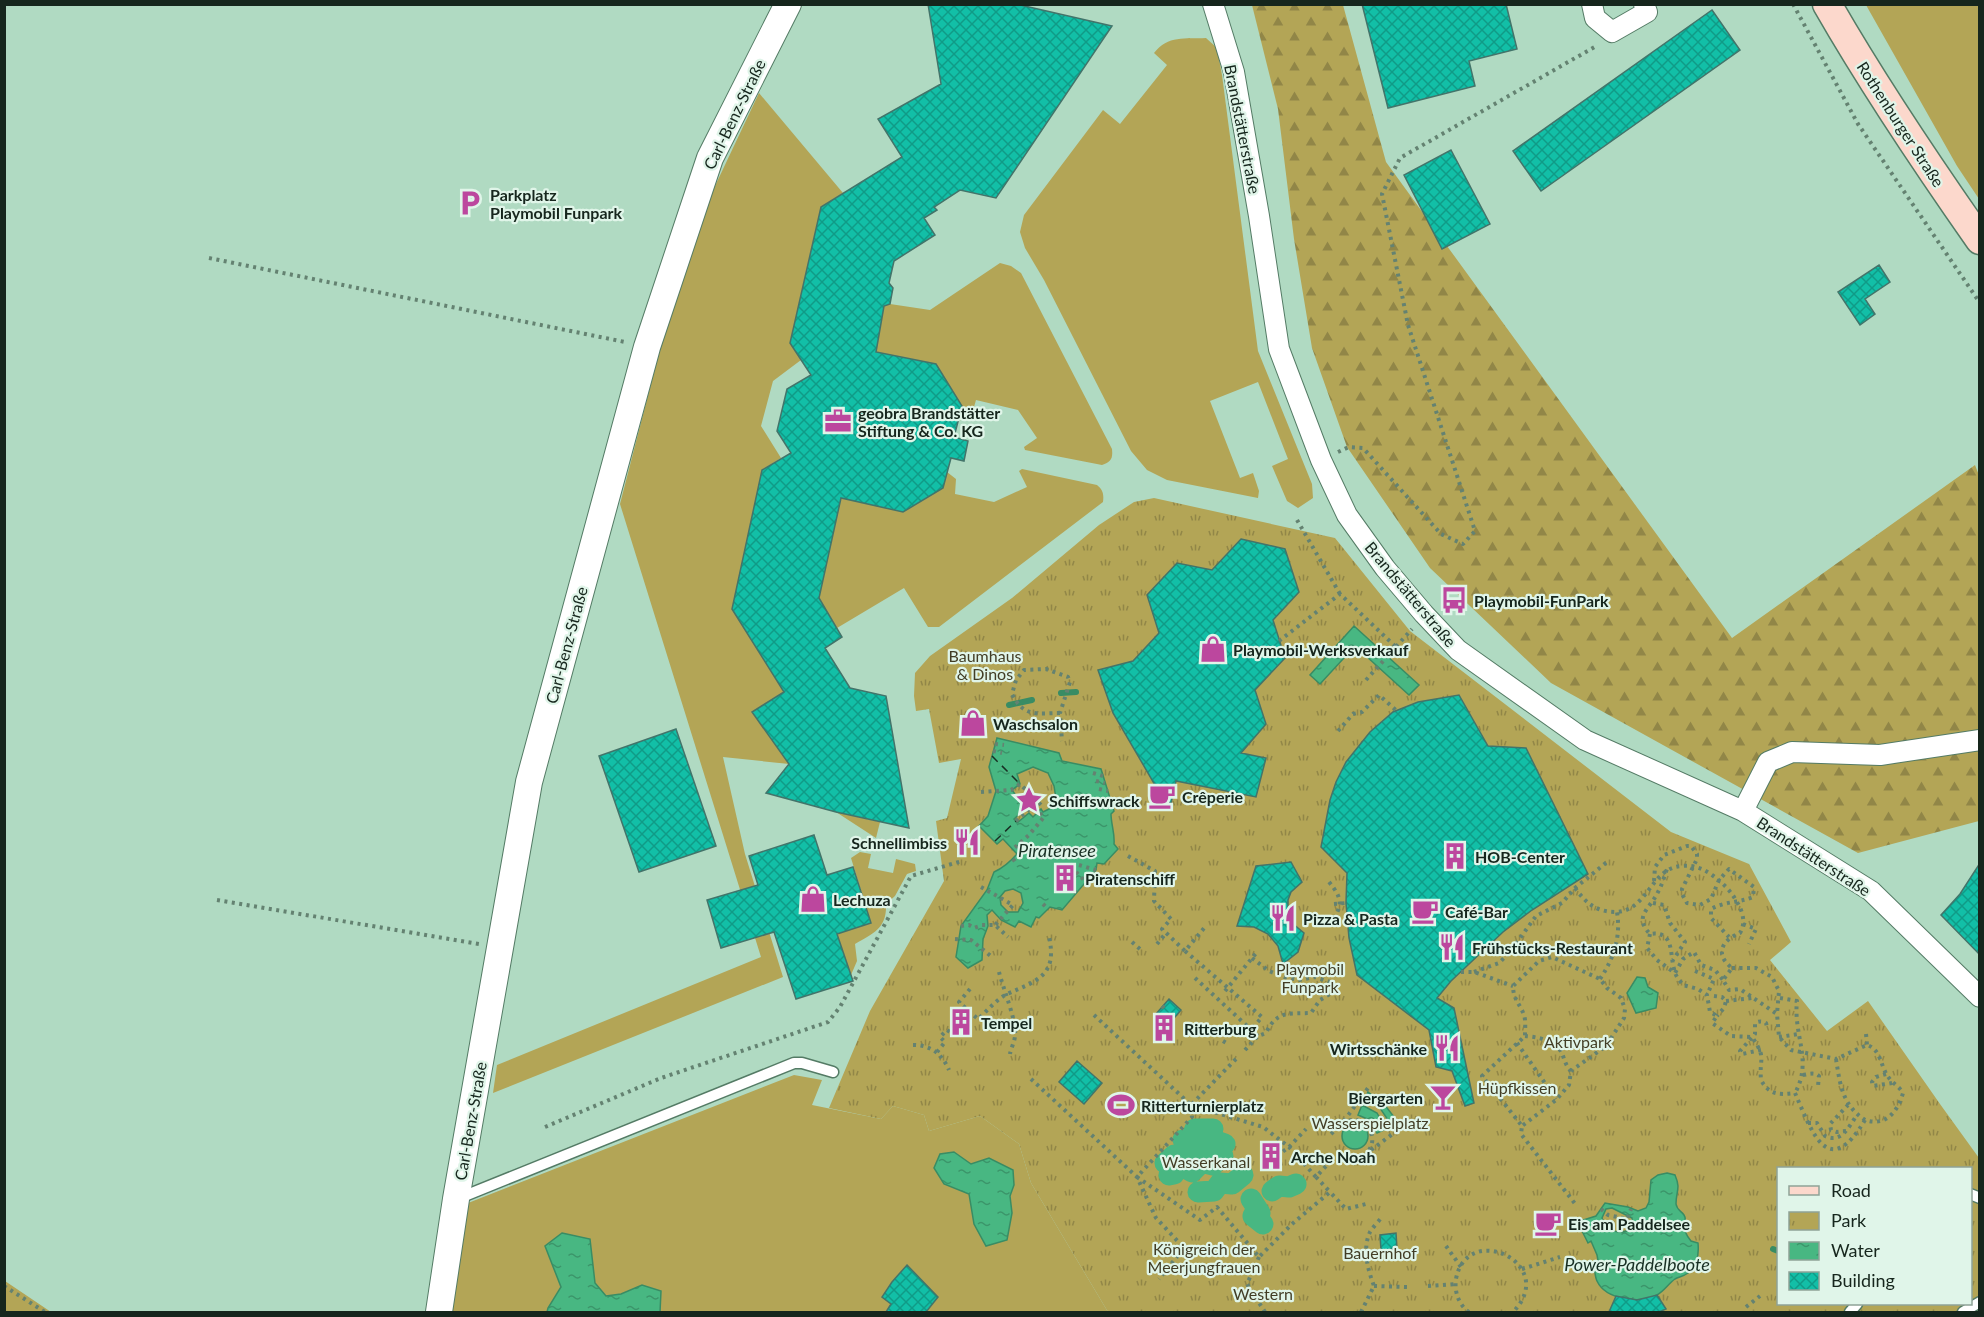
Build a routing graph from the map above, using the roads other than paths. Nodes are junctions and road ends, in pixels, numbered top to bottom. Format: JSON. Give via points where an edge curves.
{"nodes":[{"id":1,"x":788,"y":4,"type":"edge"},
{"id":2,"x":1213,"y":4,"type":"edge"},
{"id":3,"x":1592,"y":4,"type":"edge"},
{"id":4,"x":1644,"y":4,"type":"edge"},
{"id":5,"x":1827,"y":4,"type":"edge"},
{"id":6,"x":1980,"y":240,"type":"edge"},
{"id":7,"x":1980,"y":740,"type":"edge"},
{"id":8,"x":1743,"y":811,"type":"junction"},
{"id":9,"x":1980,"y":997,"type":"edge"},
{"id":10,"x":833,"y":1072,"type":"dead end"},
{"id":11,"x":456,"y":1199,"type":"junction"},
{"id":12,"x":1980,"y":1302,"type":"edge"},
{"id":13,"x":439,"y":1312,"type":"edge"},
{"id":14,"x":1963,"y":1312,"type":"edge"}],
"edges":[{"from":1,"to":11,"type":"street","name":"Carl-Benz-Straße","via":[[710,158],[647,346],[529,782]]},
{"from":2,"to":8,"type":"street","name":"Brandstätterstraße","via":[[1234,72],[1279,349],[1321,460],[1347,515],[1385,568],[1458,650],[1585,740]]},
{"from":3,"to":4,"type":"street","via":[[1595,18],[1612,32],[1647,12]]},
{"from":5,"to":6,"type":"main road","name":"Rothenburger Straße","via":[[1859,60]]},
{"from":7,"to":8,"type":"street","via":[[1880,755],[1792,752],[1768,762]]},
{"from":8,"to":9,"type":"street","name":"Brandstätterstraße","via":[[1871,891]]},
{"from":10,"to":11,"type":"lane","via":[[794,1063]]},
{"from":11,"to":13,"type":"street","name":"Carl-Benz-Straße"},
{"from":12,"to":14,"type":"lane"}]}
